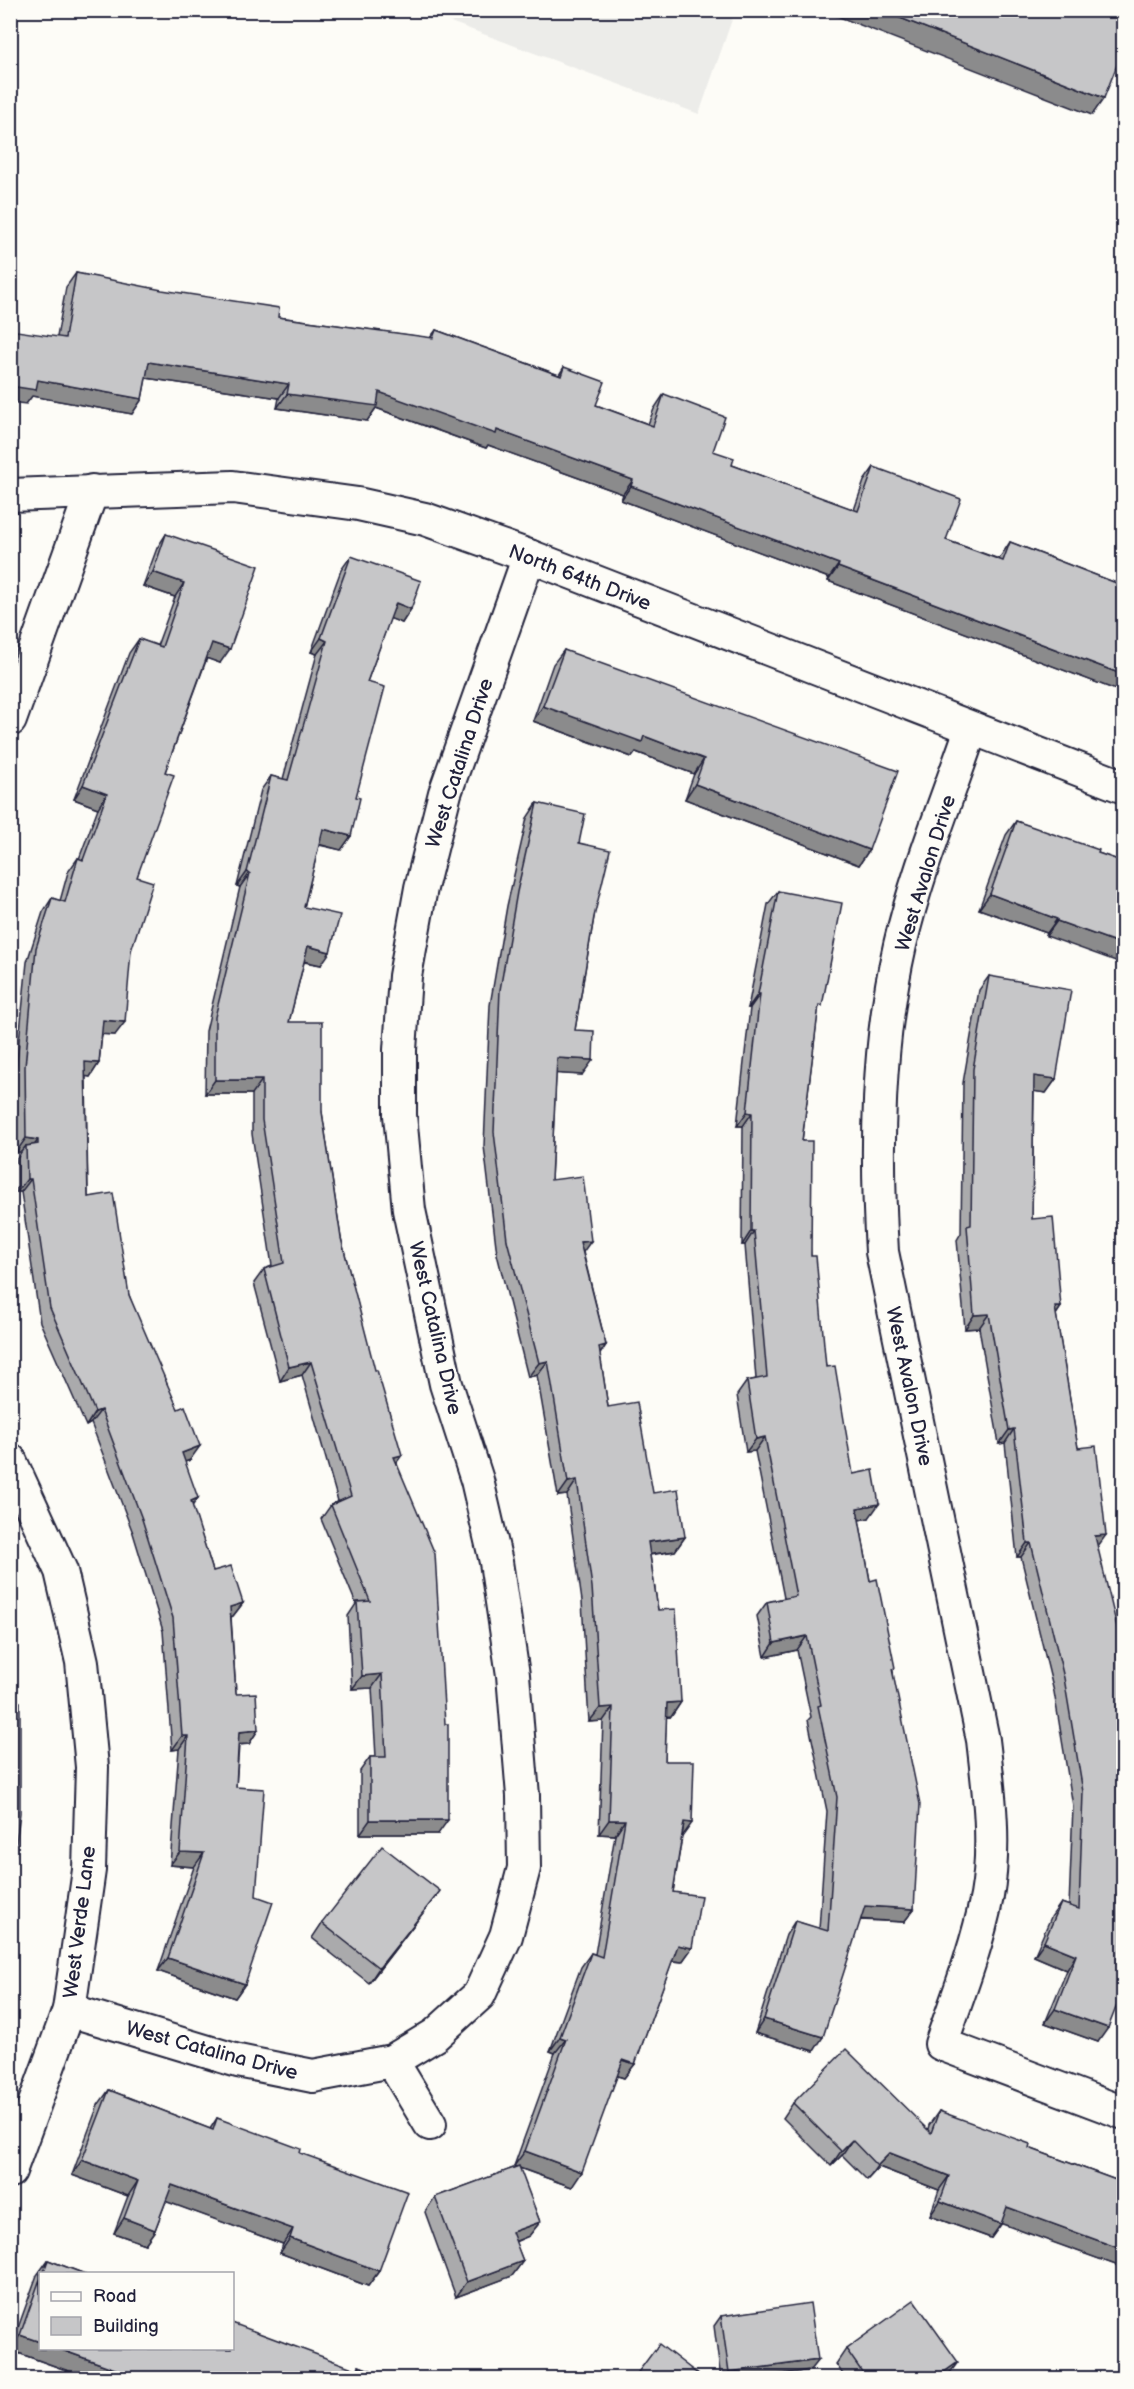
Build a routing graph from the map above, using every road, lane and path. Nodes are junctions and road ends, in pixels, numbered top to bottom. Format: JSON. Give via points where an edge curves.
{"nodes":[{"id":1,"x":92,"y":491,"type":"junction"},
{"id":2,"x":10,"y":495,"type":"edge"},
{"id":3,"x":529,"y":556,"type":"junction"},
{"id":4,"x":10,"y":720,"type":"edge"},
{"id":5,"x":971,"y":729,"type":"junction"},
{"id":6,"x":1124,"y":787,"type":"edge"},
{"id":7,"x":10,"y":1460,"type":"edge"},
{"id":8,"x":69,"y":2010,"type":"junction"},
{"id":9,"x":392,"y":2061,"type":"junction"},
{"id":10,"x":1124,"y":2113,"type":"edge"},
{"id":11,"x":430,"y":2124,"type":"dead end"},
{"id":12,"x":10,"y":2171,"type":"edge"}],
"edges":[{"from":1,"to":2,"type":"street","name":"North 64th Drive"},
{"from":1,"to":3,"type":"street","name":"North 64th Drive","via":[[233,486],[358,504],[425,519]]},
{"from":1,"to":4,"type":"street"},
{"from":3,"to":5,"type":"street","name":"North 64th Drive"},
{"from":3,"to":9,"type":"street","name":"West Catalina Drive","via":[[446,793],[405,976],[400,1050],[400,1115],[409,1210],[446,1384],[477,1480],[498,1574],[513,1676],[523,1796],[524,1868],[506,1936],[479,1995],[435,2035]]},
{"from":5,"to":6,"type":"street","name":"North 64th Drive"},
{"from":5,"to":10,"type":"street","name":"West Avalon Drive","via":[[900,944],[886,1022],[878,1178],[882,1252],[983,1740],[989,1791],[987,1894],[972,1955],[941,2044]]},
{"from":7,"to":8,"type":"street","name":"West Verde Lane","via":[[61,1571],[82,1662],[92,1767],[89,1870]]},
{"from":8,"to":9,"type":"street","name":"West Catalina Drive","via":[[238,2061],[313,2076]]},
{"from":8,"to":12,"type":"street","name":"West Verde Lane"},
{"from":9,"to":11,"type":"street"}]}
